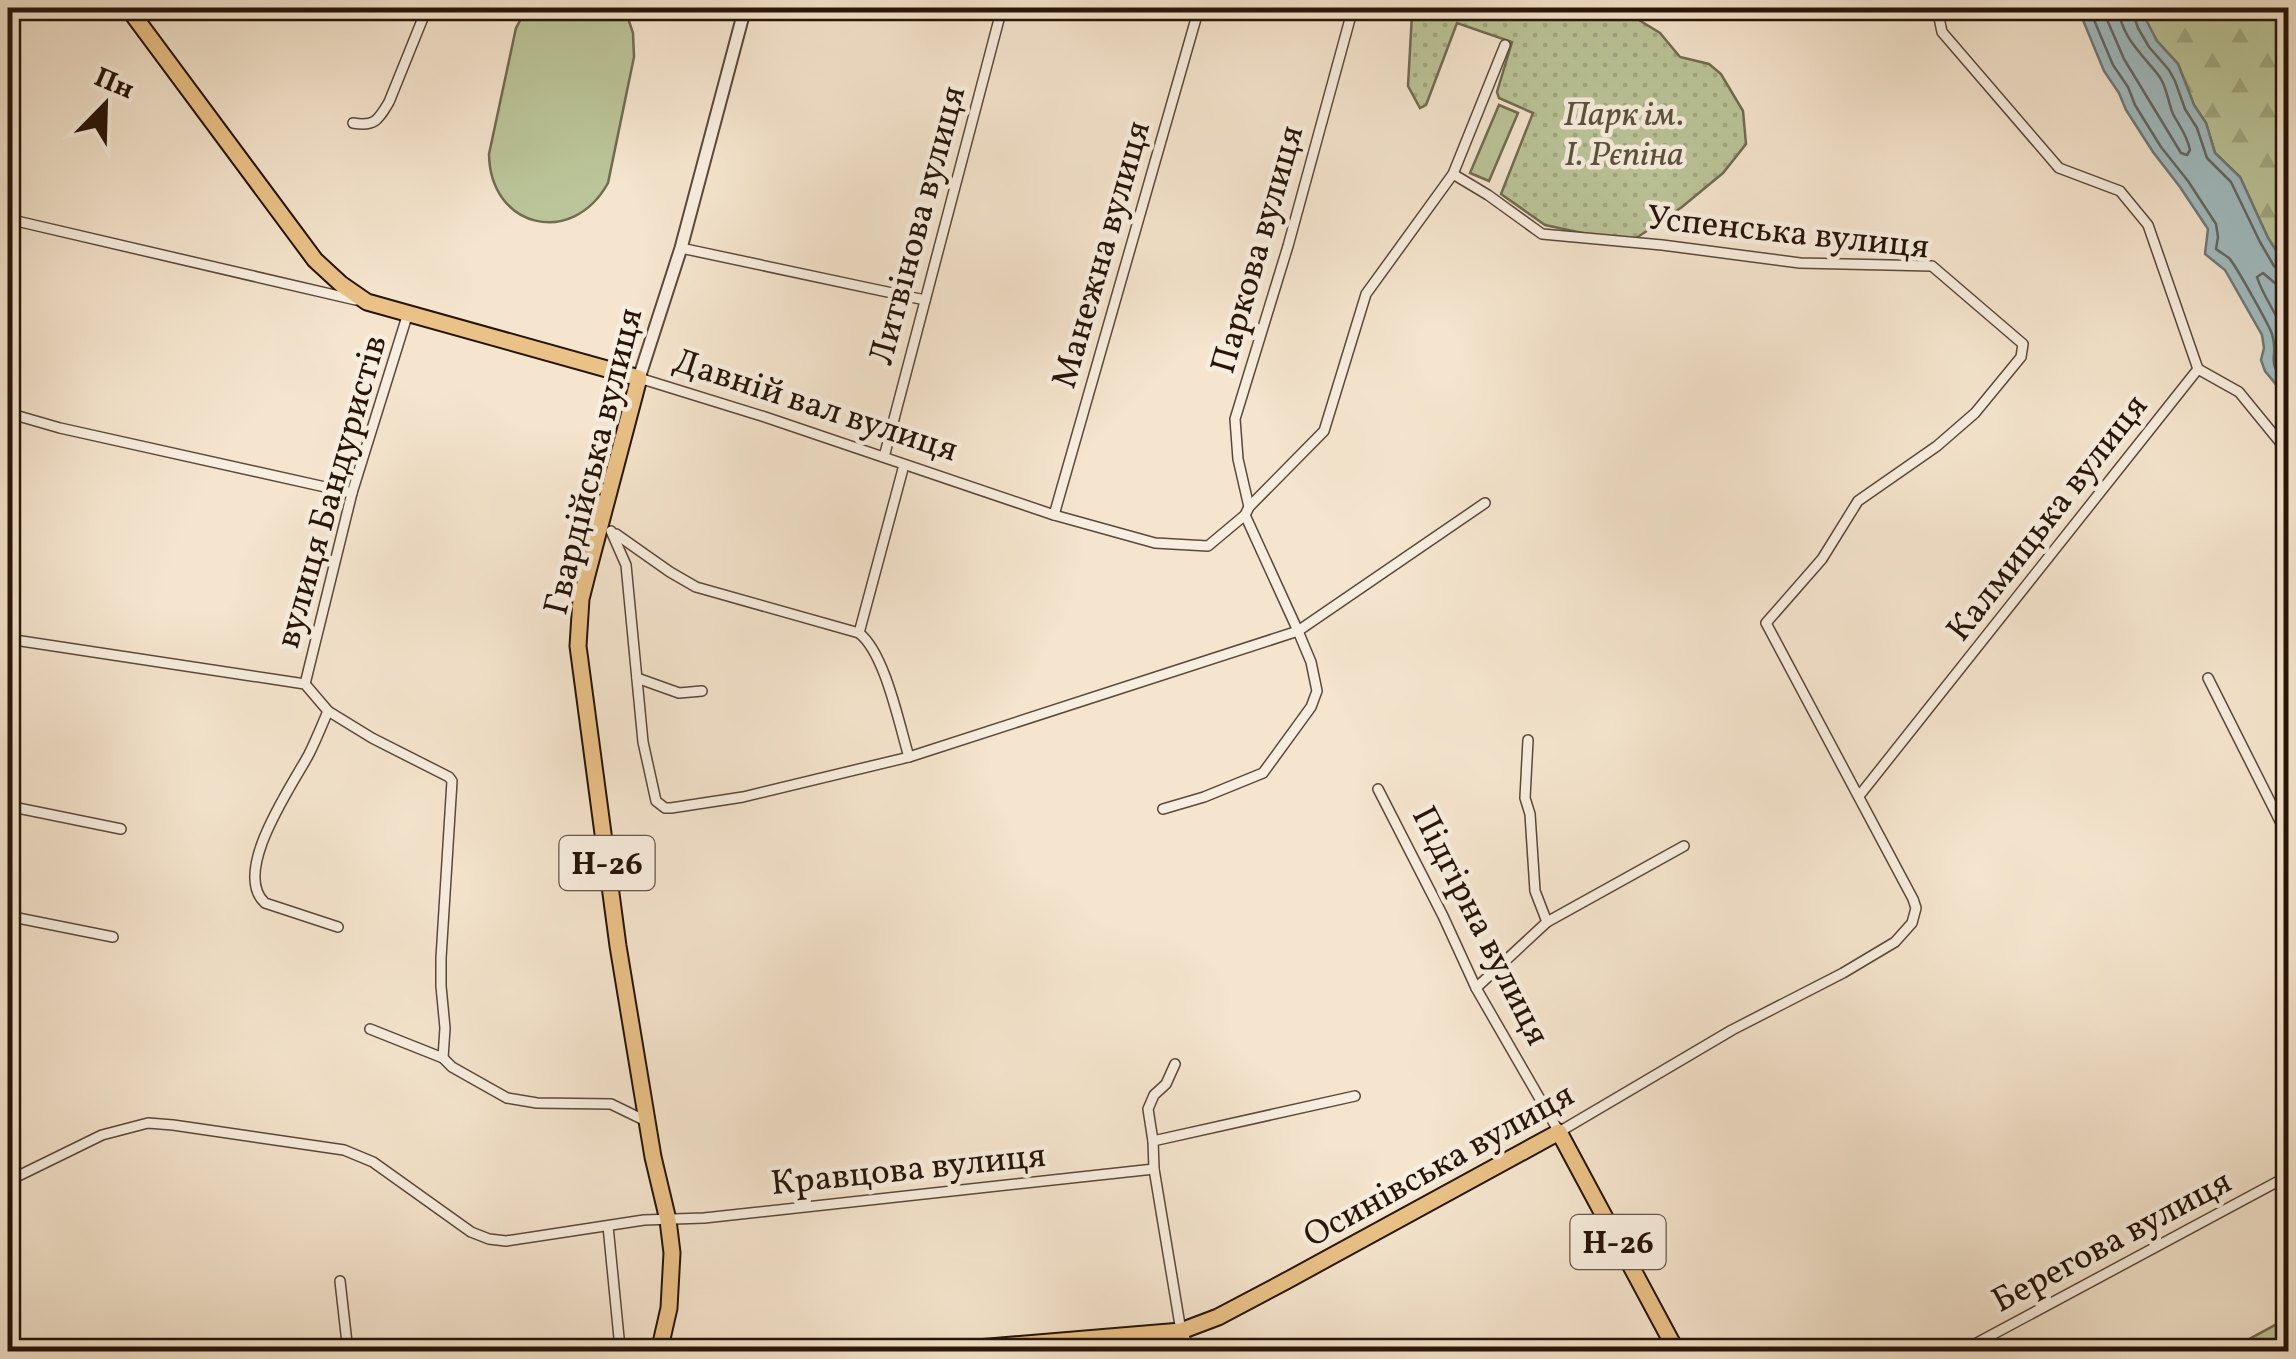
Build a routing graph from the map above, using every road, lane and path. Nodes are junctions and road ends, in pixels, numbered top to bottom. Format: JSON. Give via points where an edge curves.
{"nodes":[{"id":1,"x":128,"y":8,"type":"edge"},
{"id":2,"x":427,"y":8,"type":"edge"},
{"id":3,"x":744,"y":8,"type":"edge"},
{"id":4,"x":1002,"y":8,"type":"edge"},
{"id":5,"x":1198,"y":8,"type":"edge"},
{"id":6,"x":1352,"y":8,"type":"edge"},
{"id":7,"x":1937,"y":8,"type":"edge"},
{"id":8,"x":1504,"y":45,"type":"dead end"},
{"id":9,"x":353,"y":122,"type":"dead end"},
{"id":10,"x":1453,"y":174,"type":"junction"},
{"id":11,"x":8,"y":219,"type":"edge"},
{"id":12,"x":681,"y":248,"type":"junction"},
{"id":13,"x":924,"y":300,"type":"junction"},
{"id":14,"x":367,"y":302,"type":"junction"},
{"id":15,"x":408,"y":313,"type":"junction"},
{"id":16,"x":2198,"y":370,"type":"junction"},
{"id":17,"x":639,"y":378,"type":"junction"},
{"id":18,"x":8,"y":413,"type":"edge"},
{"id":19,"x":2288,"y":452,"type":"edge"},
{"id":20,"x":884,"y":457,"type":"junction"},
{"id":21,"x":904,"y":465,"type":"junction"},
{"id":22,"x":352,"y":492,"type":"junction"},
{"id":23,"x":1485,"y":503,"type":"dead end"},
{"id":24,"x":1247,"y":511,"type":"junction"},
{"id":25,"x":1054,"y":515,"type":"junction"},
{"id":26,"x":606,"y":527,"type":"junction"},
{"id":27,"x":1298,"y":631,"type":"junction"},
{"id":28,"x":859,"y":633,"type":"junction"},
{"id":29,"x":8,"y":638,"type":"edge"},
{"id":30,"x":636,"y":678,"type":"junction"},
{"id":31,"x":2208,"y":678,"type":"dead end"},
{"id":32,"x":305,"y":684,"type":"junction"},
{"id":33,"x":702,"y":691,"type":"dead end"},
{"id":34,"x":328,"y":710,"type":"junction"},
{"id":35,"x":1528,"y":740,"type":"dead end"},
{"id":36,"x":909,"y":756,"type":"junction"},
{"id":37,"x":1378,"y":789,"type":"dead end"},
{"id":38,"x":1859,"y":796,"type":"junction"},
{"id":39,"x":8,"y":806,"type":"edge"},
{"id":40,"x":1163,"y":809,"type":"dead end"},
{"id":41,"x":120,"y":829,"type":"dead end"},
{"id":42,"x":2288,"y":837,"type":"edge"},
{"id":43,"x":1684,"y":846,"type":"dead end"},
{"id":44,"x":8,"y":916,"type":"edge"},
{"id":45,"x":1547,"y":922,"type":"junction"},
{"id":46,"x":338,"y":926,"type":"dead end"},
{"id":47,"x":114,"y":937,"type":"dead end"},
{"id":48,"x":1476,"y":988,"type":"junction"},
{"id":49,"x":370,"y":1029,"type":"dead end"},
{"id":50,"x":443,"y":1058,"type":"junction"},
{"id":51,"x":1175,"y":1064,"type":"dead end"},
{"id":52,"x":1355,"y":1096,"type":"dead end"},
{"id":53,"x":646,"y":1121,"type":"junction"},
{"id":54,"x":1559,"y":1132,"type":"junction"},
{"id":55,"x":1154,"y":1141,"type":"junction"},
{"id":56,"x":1154,"y":1170,"type":"junction"},
{"id":57,"x":2288,"y":1176,"type":"edge"},
{"id":58,"x":8,"y":1181,"type":"edge"},
{"id":59,"x":668,"y":1220,"type":"junction"},
{"id":60,"x":608,"y":1226,"type":"junction"},
{"id":61,"x":340,"y":1280,"type":"dead end"},
{"id":62,"x":1181,"y":1331,"type":"junction"},
{"id":63,"x":348,"y":1352,"type":"edge"},
{"id":64,"x":623,"y":1352,"type":"edge"},
{"id":65,"x":658,"y":1352,"type":"edge"},
{"id":66,"x":929,"y":1352,"type":"edge"},
{"id":67,"x":1192,"y":1352,"type":"edge"},
{"id":68,"x":1677,"y":1352,"type":"edge"},
{"id":69,"x":1960,"y":1352,"type":"edge"}],
"edges":[{"from":1,"to":14,"type":"main road","via":[[315,260]]},
{"from":2,"to":9,"type":"street","via":[[389,102],[375,121]]},
{"from":3,"to":12,"type":"street","name":"Гвардійська вулиця"},
{"from":4,"to":13,"type":"street","name":"Литвінова вулиця"},
{"from":5,"to":25,"type":"street","name":"Манежна вулиця"},
{"from":6,"to":24,"type":"street","name":"Паркова вулиця","via":[[1235,419]]},
{"from":7,"to":16,"type":"street","via":[[1942,32],[2059,168],[2120,191],[2148,225]]},
{"from":8,"to":10,"type":"street","name":"Давній вал вулиця"},
{"from":10,"to":24,"type":"street","name":"Давній вал вулиця","via":[[1366,294],[1324,431]]},
{"from":10,"to":38,"type":"street","name":"Успенська вулиця","via":[[1542,234],[1800,263],[1932,266],[2024,344],[1976,413],[1858,501],[1822,559],[1766,623]]},
{"from":11,"to":14,"type":"street","name":"Давній вал вулиця"},
{"from":12,"to":13,"type":"street"},
{"from":12,"to":17,"type":"street","name":"Гвардійська вулиця"},
{"from":13,"to":20,"type":"street","name":"Литвінова вулиця"},
{"from":14,"to":15,"type":"main road","name":"Давній вал вулиця"},
{"from":15,"to":17,"type":"main road","name":"Давній вал вулиця"},
{"from":15,"to":22,"type":"street","name":"вулиця Бандуристів"},
{"from":16,"to":19,"type":"street","via":[[2239,392]]},
{"from":16,"to":38,"type":"street","name":"Калмицька вулиця"},
{"from":17,"to":20,"type":"street","name":"Давній вал вулиця"},
{"from":17,"to":26,"type":"main road","name":"Гвардійська вулиця","number":"Н-26"},
{"from":18,"to":22,"type":"street"},
{"from":20,"to":21,"type":"street","name":"Давній вал вулиця"},
{"from":21,"to":25,"type":"street","name":"Давній вал вулиця"},
{"from":21,"to":28,"type":"street"},
{"from":22,"to":32,"type":"street","name":"вулиця Бандуристів"},
{"from":23,"to":27,"type":"street"},
{"from":24,"to":25,"type":"street","name":"Давній вал вулиця","via":[[1208,546],[1154,544]]},
{"from":24,"to":27,"type":"street","name":"Паркова вулиця"},
{"from":26,"to":28,"type":"street","via":[[696,587]]},
{"from":26,"to":30,"type":"street","via":[[626,565]]},
{"from":26,"to":53,"type":"main road","name":"Гвардійська вулиця","number":"Н-26","via":[[582,599],[578,646]]},
{"from":27,"to":36,"type":"street"},
{"from":27,"to":40,"type":"street","name":"Паркова вулиця","via":[[1316,692],[1263,773]]},
{"from":28,"to":36,"type":"street","via":[[879,658]]},
{"from":29,"to":32,"type":"street"},
{"from":30,"to":33,"type":"street","via":[[679,693]]},
{"from":30,"to":36,"type":"street","via":[[656,801],[665,808]]},
{"from":31,"to":42,"type":"street"},
{"from":32,"to":34,"type":"street"},
{"from":34,"to":46,"type":"street","via":[[283,795],[259,853],[254,887],[265,903]]},
{"from":34,"to":50,"type":"street","via":[[452,781],[441,958]]},
{"from":35,"to":45,"type":"street","via":[[1525,798],[1535,891]]},
{"from":37,"to":48,"type":"street","name":"Підгірна вулиця"},
{"from":38,"to":54,"type":"street","name":"Осинівська вулиця","via":[[1912,898],[1912,923],[1895,942],[1843,973]]},
{"from":39,"to":41,"type":"street"},
{"from":43,"to":45,"type":"street"},
{"from":44,"to":47,"type":"street"},
{"from":45,"to":48,"type":"street"},
{"from":48,"to":54,"type":"street","name":"Підгірна вулиця"},
{"from":49,"to":50,"type":"street"},
{"from":50,"to":53,"type":"street","via":[[507,1098],[611,1104]]},
{"from":51,"to":55,"type":"street","via":[[1148,1104]]},
{"from":52,"to":55,"type":"street"},
{"from":53,"to":59,"type":"main road","name":"Гвардійська вулиця","number":"Н-26"},
{"from":54,"to":62,"type":"main road","name":"Осинівська вулиця"},
{"from":54,"to":68,"type":"main road","name":"Підгірна вулиця","number":"Н-26"},
{"from":55,"to":56,"type":"street"},
{"from":56,"to":59,"type":"street","name":"Кравцова вулиця"},
{"from":56,"to":62,"type":"street"},
{"from":57,"to":69,"type":"street","name":"Берегова вулиця"},
{"from":58,"to":60,"type":"street","name":"Кравцова вулиця","via":[[102,1135],[148,1123],[359,1154],[488,1239]]},
{"from":59,"to":60,"type":"street","name":"Кравцова вулиця"},
{"from":59,"to":65,"type":"main road","name":"Гвардійська вулиця","number":"Н-26","via":[[669,1308]]},
{"from":60,"to":64,"type":"street"},
{"from":61,"to":63,"type":"street"},
{"from":62,"to":66,"type":"main road","name":"Осинівська вулиця"},
{"from":62,"to":67,"type":"street"}]}
